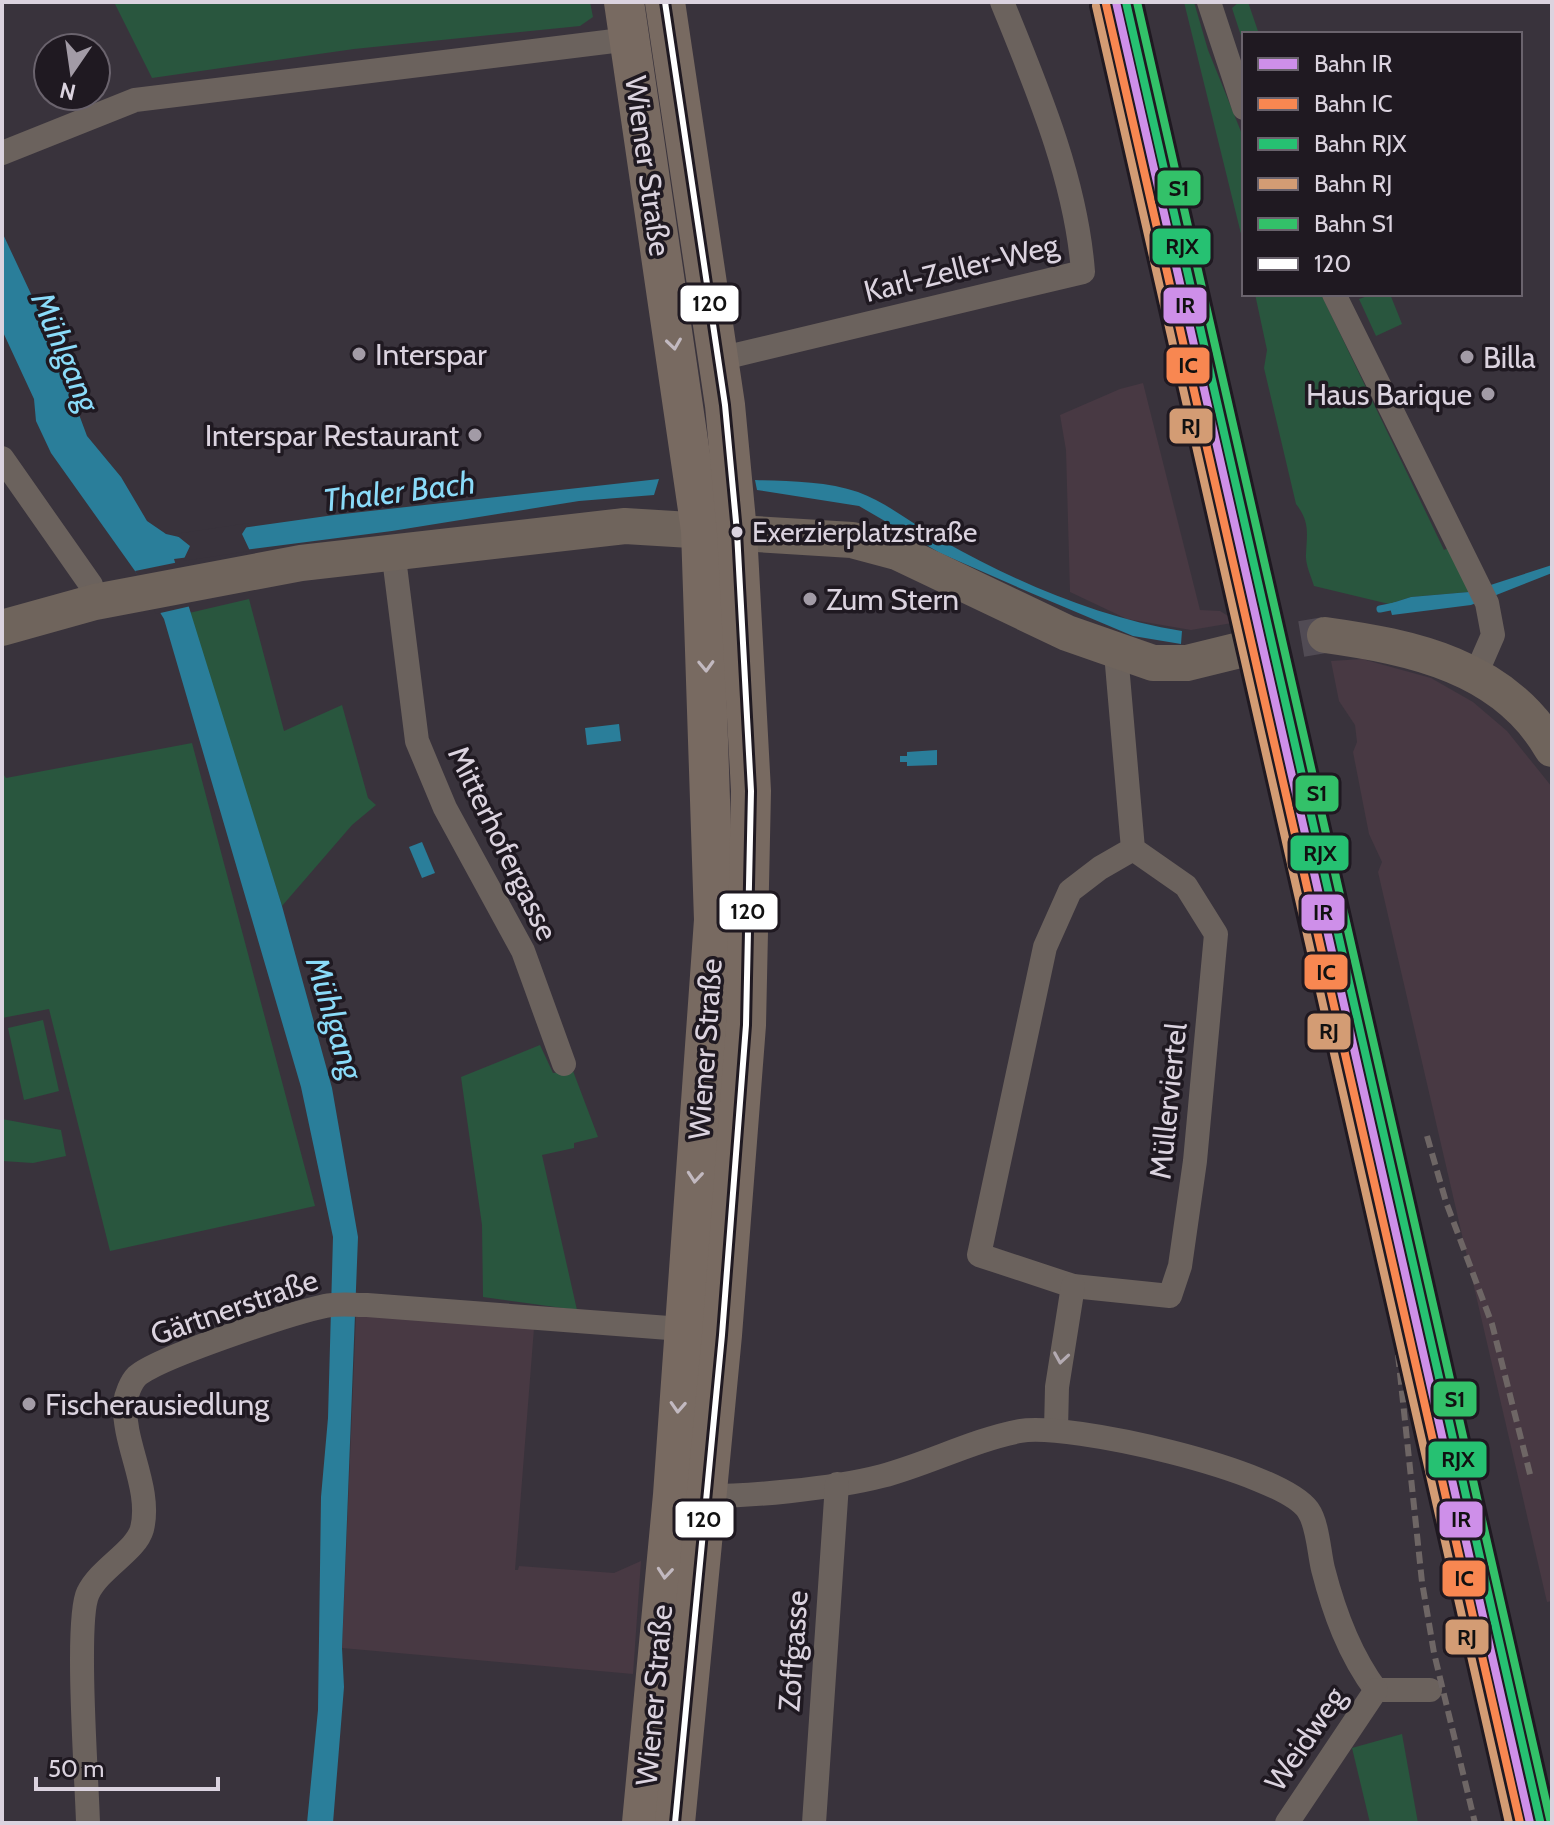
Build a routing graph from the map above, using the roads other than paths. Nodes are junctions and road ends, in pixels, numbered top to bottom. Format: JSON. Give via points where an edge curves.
{"nodes":[{"id":1,"x":665,"y":2,"type":"edge"},
{"id":2,"x":1002,"y":2,"type":"edge"},
{"id":3,"x":1209,"y":2,"type":"edge"},
{"id":4,"x":627,"y":20,"type":"edge"},
{"id":5,"x":1242,"y":102,"type":"edge"},
{"id":6,"x":2,"y":153,"type":"edge"},
{"id":7,"x":1335,"y":296,"type":"edge"},
{"id":8,"x":719,"y":359,"type":"junction"},
{"id":9,"x":2,"y":458,"type":"edge"},
{"id":10,"x":719,"y":531,"type":"junction"},
{"id":11,"x":393,"y":550,"type":"junction"},
{"id":12,"x":95,"y":602,"type":"junction"},
{"id":13,"x":2,"y":628,"type":"edge"},
{"id":14,"x":1325,"y":635,"type":"tunnel mouth"},
{"id":15,"x":1248,"y":648,"type":"tunnel mouth"},
{"id":16,"x":1116,"y":653,"type":"junction"},
{"id":17,"x":1462,"y":668,"type":"junction"},
{"id":18,"x":1552,"y":749,"type":"edge"},
{"id":19,"x":1133,"y":849,"type":"junction"},
{"id":20,"x":564,"y":1064,"type":"dead end"},
{"id":21,"x":1073,"y":1286,"type":"junction"},
{"id":22,"x":682,"y":1329,"type":"junction"},
{"id":23,"x":1056,"y":1430,"type":"junction"},
{"id":24,"x":837,"y":1484,"type":"junction"},
{"id":25,"x":689,"y":1496,"type":"junction"},
{"id":26,"x":1376,"y":1690,"type":"junction"},
{"id":27,"x":1430,"y":1690,"type":"dead end"},
{"id":28,"x":88,"y":1823,"type":"edge"},
{"id":29,"x":642,"y":1823,"type":"edge"},
{"id":30,"x":675,"y":1823,"type":"edge"},
{"id":31,"x":814,"y":1823,"type":"edge"},
{"id":32,"x":1287,"y":1823,"type":"edge"}],
"edges":[{"from":1,"to":8,"type":"main road","name":"Wiener Straße"},
{"from":2,"to":8,"type":"street","name":"Karl-Zeller-Weg","via":[[1032,76],[1079,225],[1083,272]]},
{"from":3,"to":5,"type":"street"},
{"from":4,"to":6,"type":"street","name":"Wiener Straße","via":[[135,100]]},
{"from":4,"to":10,"type":"main road","name":"Wiener Straße","one_way":true},
{"from":7,"to":17,"type":"street","via":[[1483,592],[1493,635]]},
{"from":8,"to":10,"type":"main road","name":"Wiener Straße"},
{"from":9,"to":12,"type":"street","via":[[91,585]]},
{"from":10,"to":11,"type":"main road","via":[[584,528]]},
{"from":10,"to":16,"type":"main road","via":[[852,540],[897,552]]},
{"from":10,"to":22,"type":"main road","name":"Wiener Straße","one_way":true,"via":[[714,920]]},
{"from":10,"to":25,"type":"main road","name":"Wiener Straße","via":[[751,791],[751,913],[746,1025]]},
{"from":11,"to":12,"type":"main road"},
{"from":11,"to":20,"type":"street","name":"Mitterhofergasse","via":[[417,741],[445,808],[523,951]]},
{"from":12,"to":13,"type":"main road"},
{"from":14,"to":17,"type":"main road","via":[[1390,644]]},
{"from":15,"to":16,"type":"main road","via":[[1187,663],[1153,663]]},
{"from":16,"to":19,"type":"street"},
{"from":17,"to":18,"type":"main road","via":[[1514,704]]},
{"from":19,"to":21,"type":"street","name":"Müllerviertel","via":[[1070,891],[1045,947],[979,1255]]},
{"from":19,"to":21,"type":"street","name":"Müllerviertel","via":[[1186,886],[1216,934],[1195,1161],[1180,1266],[1170,1296]]},
{"from":21,"to":23,"type":"street","one_way":true,"via":[[1057,1387]]},
{"from":22,"to":25,"type":"main road","name":"Wiener Straße","one_way":true},
{"from":22,"to":28,"type":"street","name":"Gärtnerstraße","via":[[326,1305],[171,1357],[137,1376],[129,1390],[126,1423],[144,1507],[143,1527],[87,1595],[83,1631]]},
{"from":23,"to":24,"type":"street","via":[[1022,1431],[881,1476]]},
{"from":23,"to":26,"type":"street","via":[[1133,1443],[1227,1468],[1277,1486],[1309,1510],[1353,1660]]},
{"from":24,"to":25,"type":"street"},
{"from":24,"to":31,"type":"street","name":"Zoffgasse"},
{"from":25,"to":29,"type":"main road","name":"Wiener Straße","one_way":true},
{"from":25,"to":30,"type":"main road","name":"Wiener Straße","via":[[687,1670]]},
{"from":26,"to":27,"type":"street"},
{"from":26,"to":32,"type":"street","name":"Weidweg"}]}
